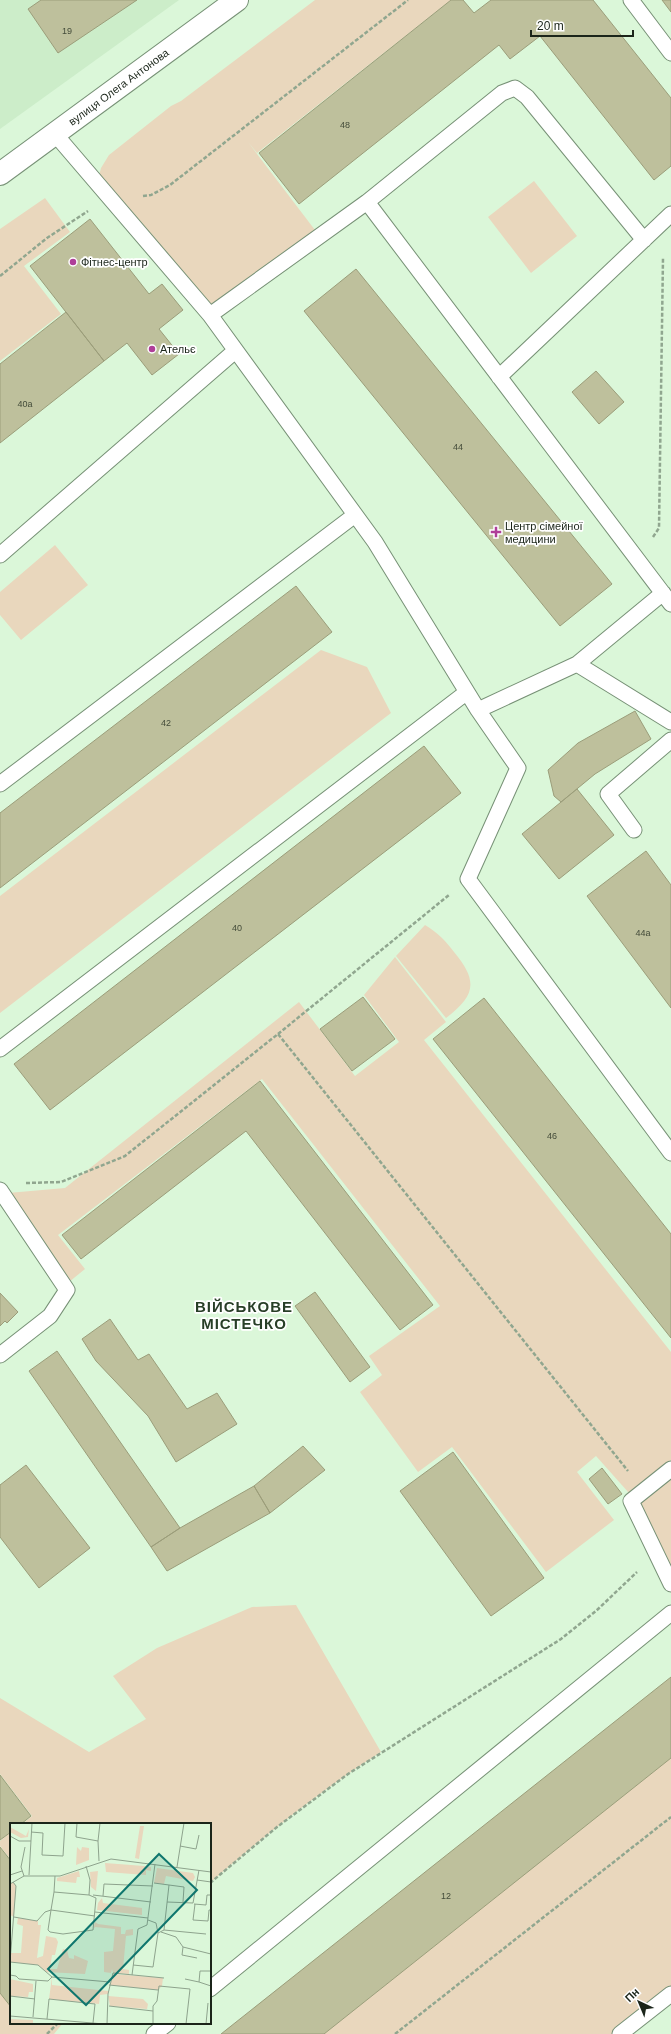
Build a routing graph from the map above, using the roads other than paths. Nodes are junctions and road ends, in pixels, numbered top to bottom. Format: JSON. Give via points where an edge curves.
{"nodes":[{"id":1,"x":236,"y":0,"type":"edge"},
{"id":2,"x":631,"y":0,"type":"edge"},
{"id":3,"x":671,"y":53,"type":"edge"},
{"id":4,"x":55,"y":134,"type":"junction"},
{"id":5,"x":0,"y":174,"type":"edge"},
{"id":6,"x":366,"y":202,"type":"junction"},
{"id":7,"x":667,"y":218,"type":"edge"},
{"id":8,"x":644,"y":240,"type":"junction"},
{"id":9,"x":210,"y":315,"type":"junction"},
{"id":10,"x":235,"y":351,"type":"junction"},
{"id":11,"x":499,"y":377,"type":"junction"},
{"id":12,"x":355,"y":515,"type":"junction"},
{"id":13,"x":0,"y":555,"type":"edge"},
{"id":14,"x":667,"y":598,"type":"edge"},
{"id":15,"x":577,"y":664,"type":"junction"},
{"id":16,"x":467,"y":692,"type":"junction"},
{"id":17,"x":478,"y":710,"type":"junction"},
{"id":18,"x":671,"y":722,"type":"edge"},
{"id":19,"x":671,"y":740,"type":"edge"},
{"id":20,"x":0,"y":784,"type":"edge"},
{"id":21,"x":634,"y":830,"type":"dead end"},
{"id":22,"x":0,"y":1049,"type":"edge"},
{"id":23,"x":671,"y":1153,"type":"edge"},
{"id":24,"x":0,"y":1190,"type":"edge"},
{"id":25,"x":0,"y":1355,"type":"edge"},
{"id":26,"x":671,"y":1469,"type":"edge"},
{"id":27,"x":671,"y":1584,"type":"edge"},
{"id":28,"x":671,"y":1613,"type":"edge"},
{"id":29,"x":211,"y":1988,"type":"edge"},
{"id":30,"x":671,"y":1994,"type":"edge"},
{"id":31,"x":167,"y":2024,"type":"edge"},
{"id":32,"x":154,"y":2034,"type":"edge"},
{"id":33,"x":620,"y":2034,"type":"edge"}],
"edges":[{"from":1,"to":4,"type":"street","name":"вулиця Олега Антонова"},
{"from":2,"to":3,"type":"lane"},
{"from":4,"to":5,"type":"street","name":"вулиця Олега Антонова"},
{"from":4,"to":9,"type":"lane"},
{"from":6,"to":8,"type":"lane","via":[[502,93],[515,88],[527,97]]},
{"from":6,"to":9,"type":"lane"},
{"from":6,"to":11,"type":"lane"},
{"from":7,"to":8,"type":"lane"},
{"from":8,"to":11,"type":"lane"},
{"from":9,"to":10,"type":"lane"},
{"from":10,"to":12,"type":"lane"},
{"from":10,"to":13,"type":"lane"},
{"from":11,"to":14,"type":"lane"},
{"from":12,"to":16,"type":"lane"},
{"from":12,"to":20,"type":"lane"},
{"from":14,"to":15,"type":"lane"},
{"from":15,"to":17,"type":"lane"},
{"from":15,"to":18,"type":"lane"},
{"from":16,"to":17,"type":"lane"},
{"from":16,"to":22,"type":"lane"},
{"from":17,"to":23,"type":"lane","via":[[518,768],[468,879]]},
{"from":19,"to":21,"type":"lane","via":[[608,794]]},
{"from":24,"to":25,"type":"lane","via":[[67,1290],[50,1316]]},
{"from":26,"to":27,"type":"lane","via":[[631,1502]]},
{"from":28,"to":29,"type":"lane"},
{"from":30,"to":33,"type":"lane"},
{"from":31,"to":32,"type":"lane"}]}
